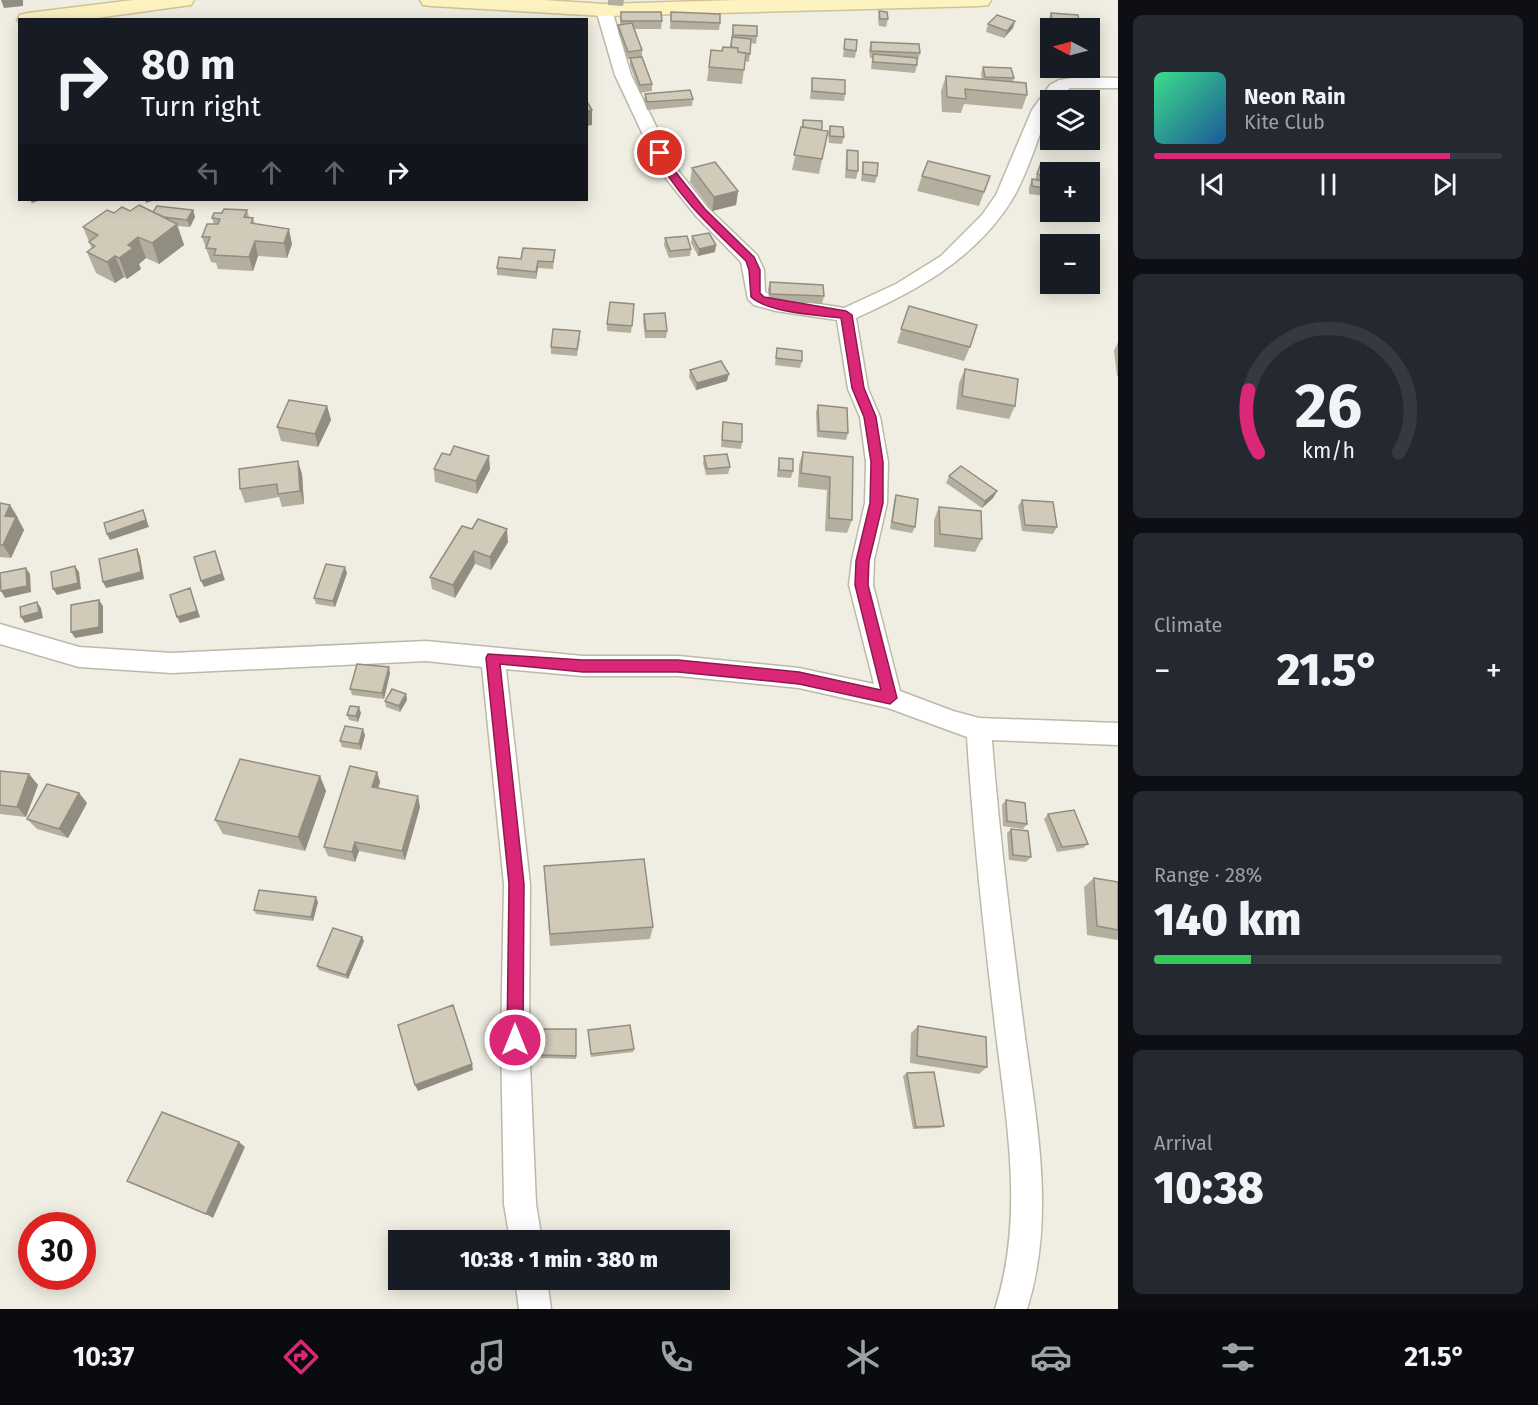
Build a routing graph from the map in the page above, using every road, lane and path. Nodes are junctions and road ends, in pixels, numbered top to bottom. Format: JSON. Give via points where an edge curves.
{"nodes":[{"id":1,"x":178,"y":0,"type":"edge"},
{"id":2,"x":183,"y":0,"type":"edge"},
{"id":3,"x":431,"y":0,"type":"edge"},
{"id":4,"x":980,"y":0,"type":"edge"},
{"id":5,"x":867,"y":2,"type":"edge"},
{"id":6,"x":604,"y":10,"type":"junction"},
{"id":7,"x":42,"y":18,"type":"edge"},
{"id":8,"x":1118,"y":83,"type":"edge"},
{"id":9,"x":846,"y":315,"type":"junction"},
{"id":10,"x":0,"y":634,"type":"edge"},
{"id":11,"x":493,"y":658,"type":"junction"},
{"id":12,"x":890,"y":698,"type":"junction"},
{"id":13,"x":979,"y":729,"type":"junction"},
{"id":14,"x":1118,"y":734,"type":"edge"},
{"id":15,"x":524,"y":1230,"type":"edge"},
{"id":16,"x":533,"y":1290,"type":"edge"},
{"id":17,"x":536,"y":1309,"type":"edge"},
{"id":18,"x":1011,"y":1309,"type":"edge"}],
"edges":[{"from":1,"to":2,"type":"street"},
{"from":1,"to":7,"type":"street"},
{"from":3,"to":6,"type":"street"},
{"from":4,"to":5,"type":"street"},
{"from":5,"to":6,"type":"street"},
{"from":6,"to":9,"type":"street","via":[[624,75],[669,171],[702,212],[750,260],[755,294],[776,304]]},
{"from":8,"to":9,"type":"street","via":[[1078,82],[1056,89],[1041,110],[1005,196],[989,219],[948,260],[903,290]]},
{"from":9,"to":12,"type":"street","via":[[858,388],[870,417],[877,462],[876,503],[861,585]]},
{"from":10,"to":11,"type":"street","via":[[69,655],[172,663],[391,651]]},
{"from":11,"to":12,"type":"street","via":[[583,666],[678,666],[799,678]]},
{"from":11,"to":15,"type":"street","via":[[517,884],[515,1040],[520,1204]]},
{"from":12,"to":13,"type":"street"},
{"from":13,"to":14,"type":"street"},
{"from":13,"to":18,"type":"street","via":[[986,834],[1028,1179],[1028,1235],[1022,1278]]},
{"from":16,"to":17,"type":"street"}]}
